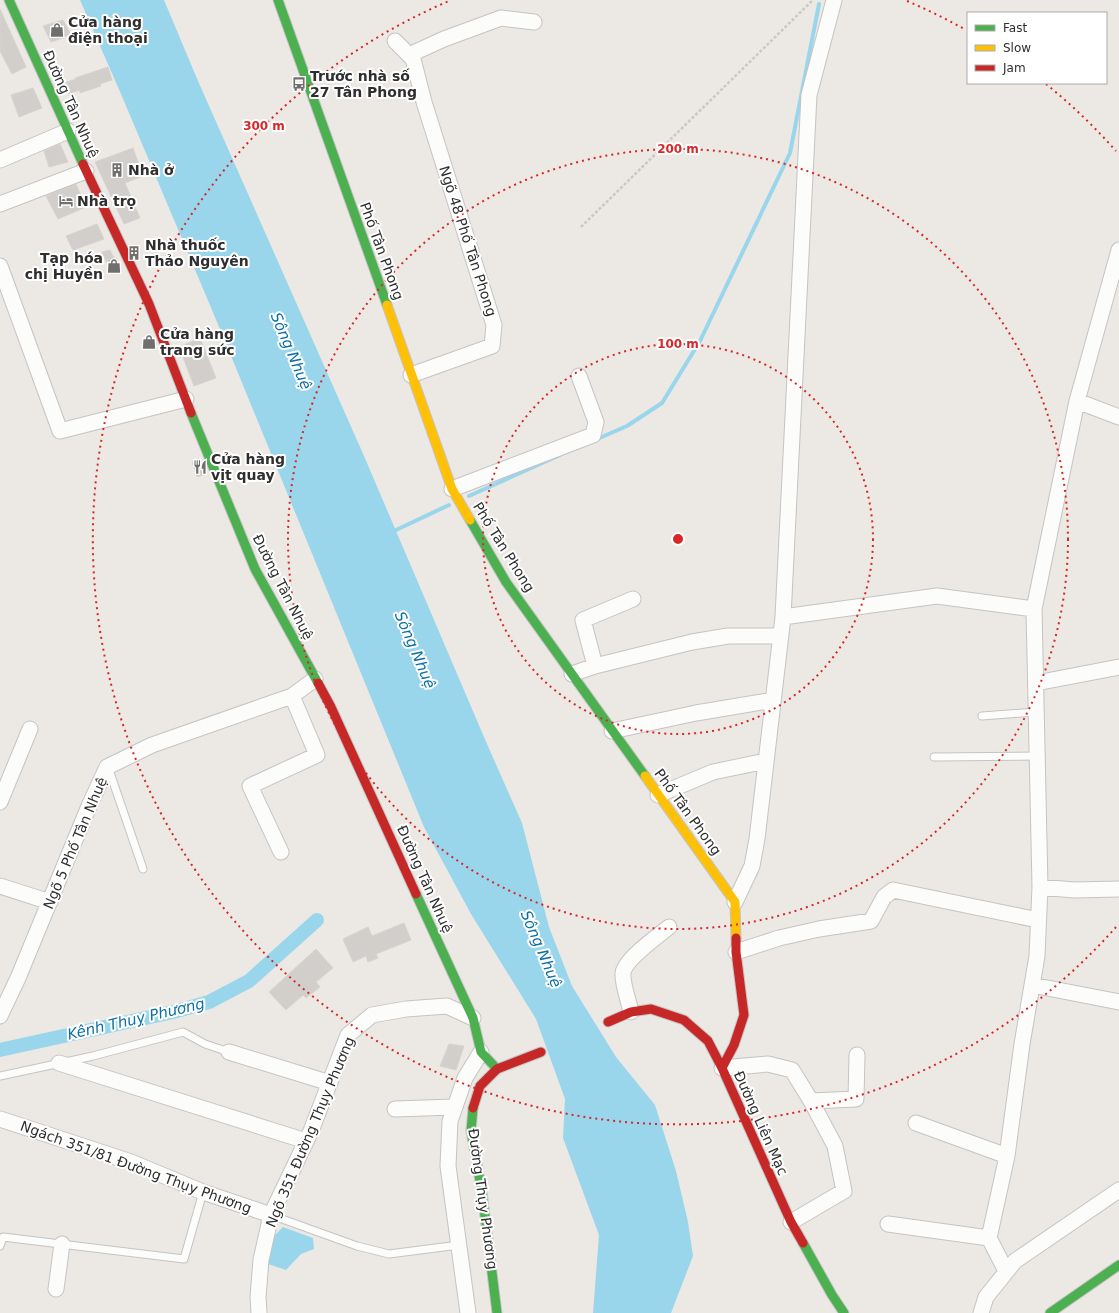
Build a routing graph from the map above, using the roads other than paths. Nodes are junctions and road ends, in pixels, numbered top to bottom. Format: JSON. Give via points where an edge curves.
{"nodes":[{"id":1,"x":9,"y":0,"type":"edge"},
{"id":2,"x":278,"y":0,"type":"edge"},
{"id":3,"x":834,"y":0,"type":"edge"},
{"id":4,"x":534,"y":22,"type":"dead end"},
{"id":5,"x":395,"y":41,"type":"dead end"},
{"id":6,"x":409,"y":55,"type":"junction"},
{"id":7,"x":68,"y":131,"type":"junction"},
{"id":8,"x":0,"y":160,"type":"edge"},
{"id":9,"x":86,"y":171,"type":"junction"},
{"id":10,"x":0,"y":204,"type":"edge"},
{"id":11,"x":1119,"y":250,"type":"edge"},
{"id":12,"x":0,"y":266,"type":"edge"},
{"id":13,"x":411,"y":375,"type":"junction"},
{"id":14,"x":579,"y":376,"type":"dead end"},
{"id":15,"x":186,"y":399,"type":"junction"},
{"id":16,"x":1076,"y":401,"type":"junction"},
{"id":17,"x":1119,"y":417,"type":"edge"},
{"id":18,"x":452,"y":489,"type":"junction"},
{"id":19,"x":633,"y":599,"type":"dead end"},
{"id":20,"x":1034,"y":609,"type":"junction"},
{"id":21,"x":783,"y":617,"type":"junction"},
{"id":22,"x":781,"y":636,"type":"junction"},
{"id":23,"x":594,"y":666,"type":"junction"},
{"id":24,"x":1119,"y":667,"type":"edge"},
{"id":25,"x":572,"y":674,"type":"junction"},
{"id":26,"x":315,"y":679,"type":"junction"},
{"id":27,"x":1036,"y":683,"type":"junction"},
{"id":28,"x":292,"y":696,"type":"junction"},
{"id":29,"x":773,"y":700,"type":"junction"},
{"id":30,"x":1036,"y":712,"type":"junction"},
{"id":31,"x":982,"y":716,"type":"dead end"},
{"id":32,"x":30,"y":729,"type":"dead end"},
{"id":33,"x":612,"y":731,"type":"junction"},
{"id":34,"x":1038,"y":756,"type":"junction"},
{"id":35,"x":934,"y":757,"type":"dead end"},
{"id":36,"x":766,"y":761,"type":"junction"},
{"id":37,"x":108,"y":767,"type":"junction"},
{"id":38,"x":658,"y":795,"type":"junction"},
{"id":39,"x":0,"y":802,"type":"edge"},
{"id":40,"x":281,"y":852,"type":"dead end"},
{"id":41,"x":143,"y":869,"type":"dead end"},
{"id":42,"x":0,"y":886,"type":"edge"},
{"id":43,"x":1040,"y":887,"type":"junction"},
{"id":44,"x":1119,"y":889,"type":"edge"},
{"id":45,"x":50,"y":902,"type":"junction"},
{"id":46,"x":735,"y":902,"type":"junction"},
{"id":47,"x":1038,"y":920,"type":"junction"},
{"id":48,"x":669,"y":927,"type":"dead end"},
{"id":49,"x":736,"y":952,"type":"junction"},
{"id":50,"x":1032,"y":985,"type":"junction"},
{"id":51,"x":1119,"y":1002,"type":"edge"},
{"id":52,"x":631,"y":1012,"type":"junction"},
{"id":53,"x":0,"y":1016,"type":"edge"},
{"id":54,"x":473,"y":1018,"type":"junction"},
{"id":55,"x":608,"y":1022,"type":"dead end"},
{"id":56,"x":229,"y":1052,"type":"joint"},
{"id":57,"x":481,"y":1052,"type":"junction"},
{"id":58,"x":541,"y":1052,"type":"dead end"},
{"id":59,"x":858,"y":1055,"type":"dead end"},
{"id":60,"x":59,"y":1063,"type":"junction"},
{"id":61,"x":722,"y":1068,"type":"junction"},
{"id":62,"x":497,"y":1069,"type":"junction"},
{"id":63,"x":0,"y":1076,"type":"edge"},
{"id":64,"x":330,"y":1083,"type":"junction"},
{"id":65,"x":811,"y":1101,"type":"junction"},
{"id":66,"x":454,"y":1107,"type":"junction"},
{"id":67,"x":395,"y":1109,"type":"dead end"},
{"id":68,"x":0,"y":1119,"type":"edge"},
{"id":69,"x":916,"y":1123,"type":"dead end"},
{"id":70,"x":306,"y":1141,"type":"junction"},
{"id":71,"x":1007,"y":1156,"type":"junction"},
{"id":72,"x":1119,"y":1190,"type":"edge"},
{"id":73,"x":204,"y":1192,"type":"junction"},
{"id":74,"x":271,"y":1215,"type":"junction"},
{"id":75,"x":791,"y":1222,"type":"junction"},
{"id":76,"x":888,"y":1224,"type":"dead end"},
{"id":77,"x":989,"y":1238,"type":"junction"},
{"id":78,"x":62,"y":1244,"type":"junction"},
{"id":79,"x":459,"y":1245,"type":"junction"},
{"id":80,"x":0,"y":1246,"type":"edge"},
{"id":81,"x":1119,"y":1264,"type":"edge"},
{"id":82,"x":1006,"y":1271,"type":"junction"},
{"id":83,"x":56,"y":1289,"type":"dead end"},
{"id":84,"x":258,"y":1313,"type":"edge"},
{"id":85,"x":468,"y":1313,"type":"edge"},
{"id":86,"x":497,"y":1313,"type":"edge"},
{"id":87,"x":844,"y":1313,"type":"edge"},
{"id":88,"x":981,"y":1313,"type":"edge"},
{"id":89,"x":1050,"y":1313,"type":"edge"}],
"edges":[{"from":1,"to":7,"type":"street","name":"Đường Tân Nhuệ"},
{"from":2,"to":13,"type":"street","name":"Phố Tân Phong"},
{"from":3,"to":21,"type":"street","via":[[809,95]]},
{"from":4,"to":6,"type":"street","via":[[501,18]]},
{"from":5,"to":6,"type":"street","name":"Ngõ 48 Phố Tân Phong"},
{"from":6,"to":13,"type":"street","name":"Ngõ 48 Phố Tân Phong","via":[[413,58],[426,110],[494,325],[492,346]]},
{"from":7,"to":8,"type":"street"},
{"from":7,"to":9,"type":"street","name":"Đường Tân Nhuệ"},
{"from":9,"to":10,"type":"street"},
{"from":9,"to":15,"type":"street","name":"Đường Tân Nhuệ","via":[[149,304]]},
{"from":11,"to":16,"type":"street"},
{"from":12,"to":15,"type":"street","via":[[60,432]]},
{"from":13,"to":18,"type":"street","name":"Phố Tân Phong"},
{"from":14,"to":18,"type":"street","via":[[596,422],[593,435]]},
{"from":15,"to":26,"type":"street","name":"Đường Tân Nhuệ","via":[[255,569]]},
{"from":16,"to":17,"type":"street"},
{"from":16,"to":20,"type":"street"},
{"from":18,"to":25,"type":"street","name":"Phố Tân Phong","via":[[506,582]]},
{"from":19,"to":23,"type":"street","via":[[583,620]]},
{"from":20,"to":21,"type":"street","via":[[937,596]]},
{"from":20,"to":27,"type":"street"},
{"from":21,"to":22,"type":"street"},
{"from":22,"to":23,"type":"street","via":[[728,636],[692,642]]},
{"from":22,"to":29,"type":"street"},
{"from":23,"to":25,"type":"street"},
{"from":24,"to":27,"type":"street"},
{"from":25,"to":33,"type":"street","name":"Phố Tân Phong"},
{"from":26,"to":28,"type":"street","name":"Ngõ 5 Phố Tân Nhuệ"},
{"from":26,"to":54,"type":"street","name":"Đường Tân Nhuệ","via":[[331,707]]},
{"from":27,"to":30,"type":"street"},
{"from":28,"to":37,"type":"street","name":"Ngõ 5 Phố Tân Nhuệ","via":[[152,745]]},
{"from":28,"to":40,"type":"street","via":[[317,755],[250,786]]},
{"from":29,"to":33,"type":"street"},
{"from":29,"to":36,"type":"street"},
{"from":30,"to":31,"type":"lane"},
{"from":30,"to":34,"type":"street"},
{"from":32,"to":39,"type":"street"},
{"from":33,"to":38,"type":"street","name":"Phố Tân Phong"},
{"from":34,"to":35,"type":"lane"},
{"from":34,"to":43,"type":"street"},
{"from":36,"to":38,"type":"street","via":[[713,772]]},
{"from":36,"to":46,"type":"street","via":[[752,866]]},
{"from":37,"to":41,"type":"lane"},
{"from":37,"to":45,"type":"street","name":"Ngõ 5 Phố Tân Nhuệ","via":[[89,806]]},
{"from":38,"to":46,"type":"street","name":"Phố Tân Phong"},
{"from":42,"to":45,"type":"street"},
{"from":43,"to":44,"type":"street","via":[[1074,890]]},
{"from":43,"to":47,"type":"street"},
{"from":45,"to":53,"type":"street","name":"Ngõ 5 Phố Tân Nhuệ"},
{"from":46,"to":49,"type":"street"},
{"from":47,"to":49,"type":"street","via":[[893,890],[884,897],[871,921],[779,938]]},
{"from":47,"to":50,"type":"street","via":[[1037,956]]},
{"from":48,"to":52,"type":"street","via":[[625,967],[623,976]]},
{"from":49,"to":61,"type":"street","via":[[744,1015],[734,1045]]},
{"from":50,"to":51,"type":"street"},
{"from":50,"to":71,"type":"street"},
{"from":52,"to":55,"type":"street","name":"Đường Liên Mạc"},
{"from":52,"to":61,"type":"street","name":"Đường Liên Mạc","via":[[652,1009],[684,1020],[708,1041]]},
{"from":54,"to":57,"type":"street","name":"Đường Tân Nhuệ"},
{"from":54,"to":64,"type":"street","name":"Ngõ 351 Đường Thụy Phương","via":[[447,1006],[372,1015],[348,1035]]},
{"from":56,"to":60,"type":"lane","via":[[205,1044],[183,1032]]},
{"from":56,"to":64,"type":"street"},
{"from":57,"to":62,"type":"street"},
{"from":57,"to":66,"type":"street","name":"Đường Thụy Phương","via":[[465,1078]]},
{"from":58,"to":62,"type":"street","name":"Đường Thụy Phương"},
{"from":59,"to":65,"type":"street","via":[[856,1099]]},
{"from":60,"to":63,"type":"lane"},
{"from":60,"to":70,"type":"street"},
{"from":61,"to":65,"type":"street","via":[[768,1064],[792,1070]]},
{"from":61,"to":75,"type":"street","name":"Đường Liên Mạc"},
{"from":62,"to":86,"type":"street","name":"Đường Thụy Phương","via":[[480,1086],[471,1132],[482,1192]]},
{"from":64,"to":70,"type":"street","name":"Ngõ 351 Đường Thụy Phương"},
{"from":65,"to":75,"type":"street","via":[[835,1146],[844,1191]]},
{"from":66,"to":67,"type":"street"},
{"from":66,"to":79,"type":"street","name":"Đường Thụy Phương","via":[[450,1121],[448,1166]]},
{"from":68,"to":73,"type":"street","name":"Ngách 351/81 Đường Thụy Phương","via":[[130,1162]]},
{"from":69,"to":71,"type":"street"},
{"from":70,"to":74,"type":"street","name":"Ngõ 351 Đường Thụy Phương"},
{"from":71,"to":77,"type":"street"},
{"from":72,"to":82,"type":"street","via":[[1015,1261]]},
{"from":73,"to":74,"type":"street","name":"Ngách 351/81 Đường Thụy Phương"},
{"from":73,"to":78,"type":"lane","via":[[184,1259]]},
{"from":74,"to":79,"type":"lane","via":[[357,1246],[389,1254]]},
{"from":74,"to":84,"type":"street","name":"Ngõ 351 Đường Thụy Phương","via":[[261,1260],[265,1273],[258,1297]]},
{"from":75,"to":87,"type":"street","name":"Đường Liên Mạc"},
{"from":76,"to":77,"type":"street"},
{"from":77,"to":82,"type":"street"},
{"from":78,"to":80,"type":"lane","via":[[3,1238]]},
{"from":78,"to":83,"type":"street"},
{"from":79,"to":85,"type":"street","name":"Đường Thụy Phương"},
{"from":81,"to":89,"type":"street"},
{"from":82,"to":88,"type":"street","via":[[986,1297]]}]}
